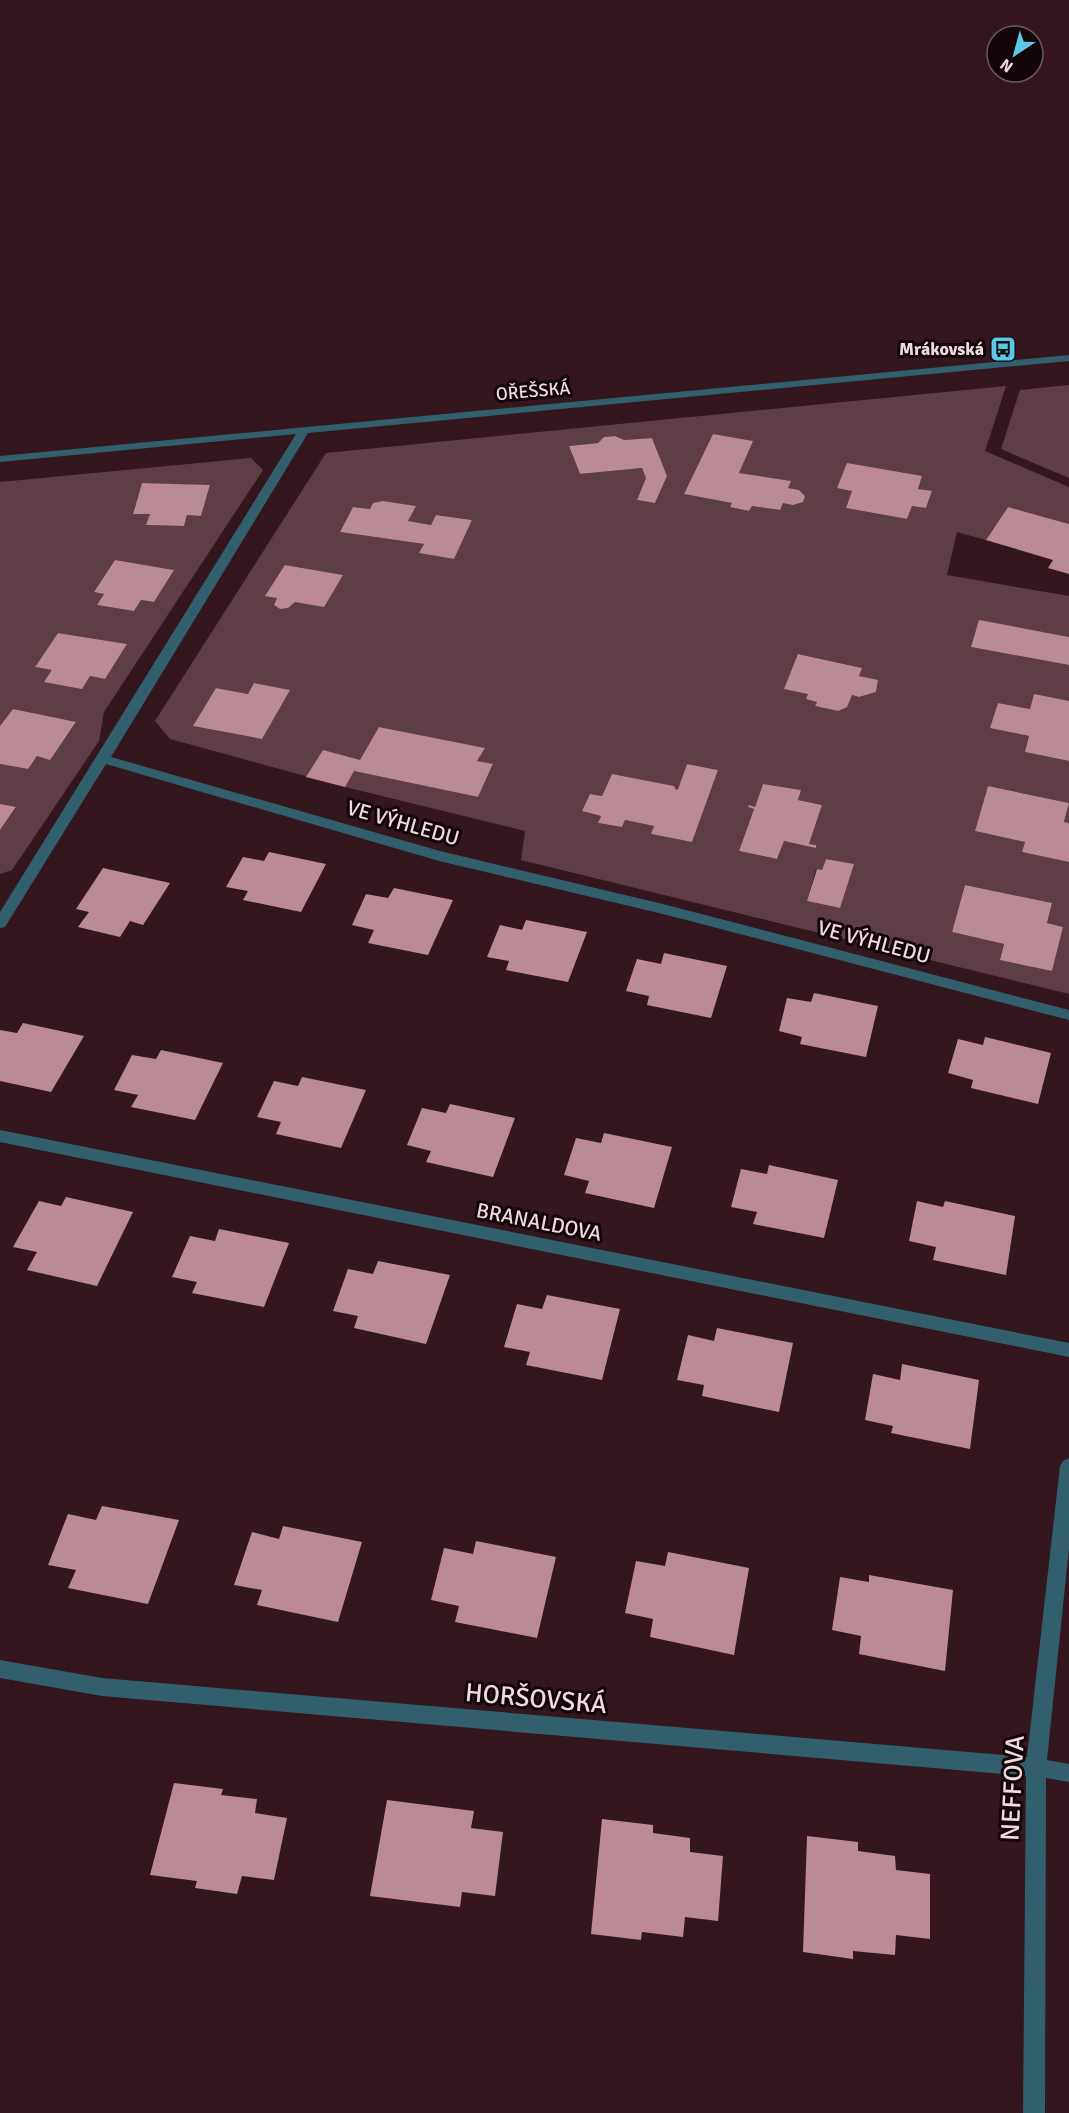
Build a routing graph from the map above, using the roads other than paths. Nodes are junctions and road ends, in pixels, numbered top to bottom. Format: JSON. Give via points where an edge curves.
{"nodes":[{"id":1,"x":1069,"y":358,"type":"edge"},
{"id":2,"x":304,"y":429,"type":"junction"},
{"id":3,"x":0,"y":459,"type":"edge"},
{"id":4,"x":103,"y":759,"type":"junction"},
{"id":5,"x":3,"y":914,"type":"edge"},
{"id":6,"x":1069,"y":1015,"type":"edge"},
{"id":7,"x":0,"y":1136,"type":"edge"},
{"id":8,"x":1069,"y":1350,"type":"edge"},
{"id":9,"x":1069,"y":1466,"type":"edge"},
{"id":10,"x":0,"y":1669,"type":"edge"},
{"id":11,"x":1036,"y":1767,"type":"junction"},
{"id":12,"x":1069,"y":1773,"type":"edge"},
{"id":13,"x":1034,"y":2113,"type":"edge"}],
"edges":[{"from":1,"to":2,"type":"street","name":"OŘEŠSKÁ"},
{"from":2,"to":3,"type":"street","name":"OŘEŠSKÁ"},
{"from":2,"to":4,"type":"street"},
{"from":4,"to":5,"type":"street"},
{"from":4,"to":6,"type":"street","name":"VE VÝHLEDU","via":[[439,856],[663,909]]},
{"from":7,"to":8,"type":"street","name":"BRANALDOVA"},
{"from":9,"to":11,"type":"street","name":"NEFFOVA"},
{"from":10,"to":11,"type":"street","name":"HORŠOVSKÁ","via":[[102,1687]]},
{"from":11,"to":12,"type":"street","name":"HORŠOVSKÁ"},
{"from":11,"to":13,"type":"street","name":"NEFFOVA"}]}
